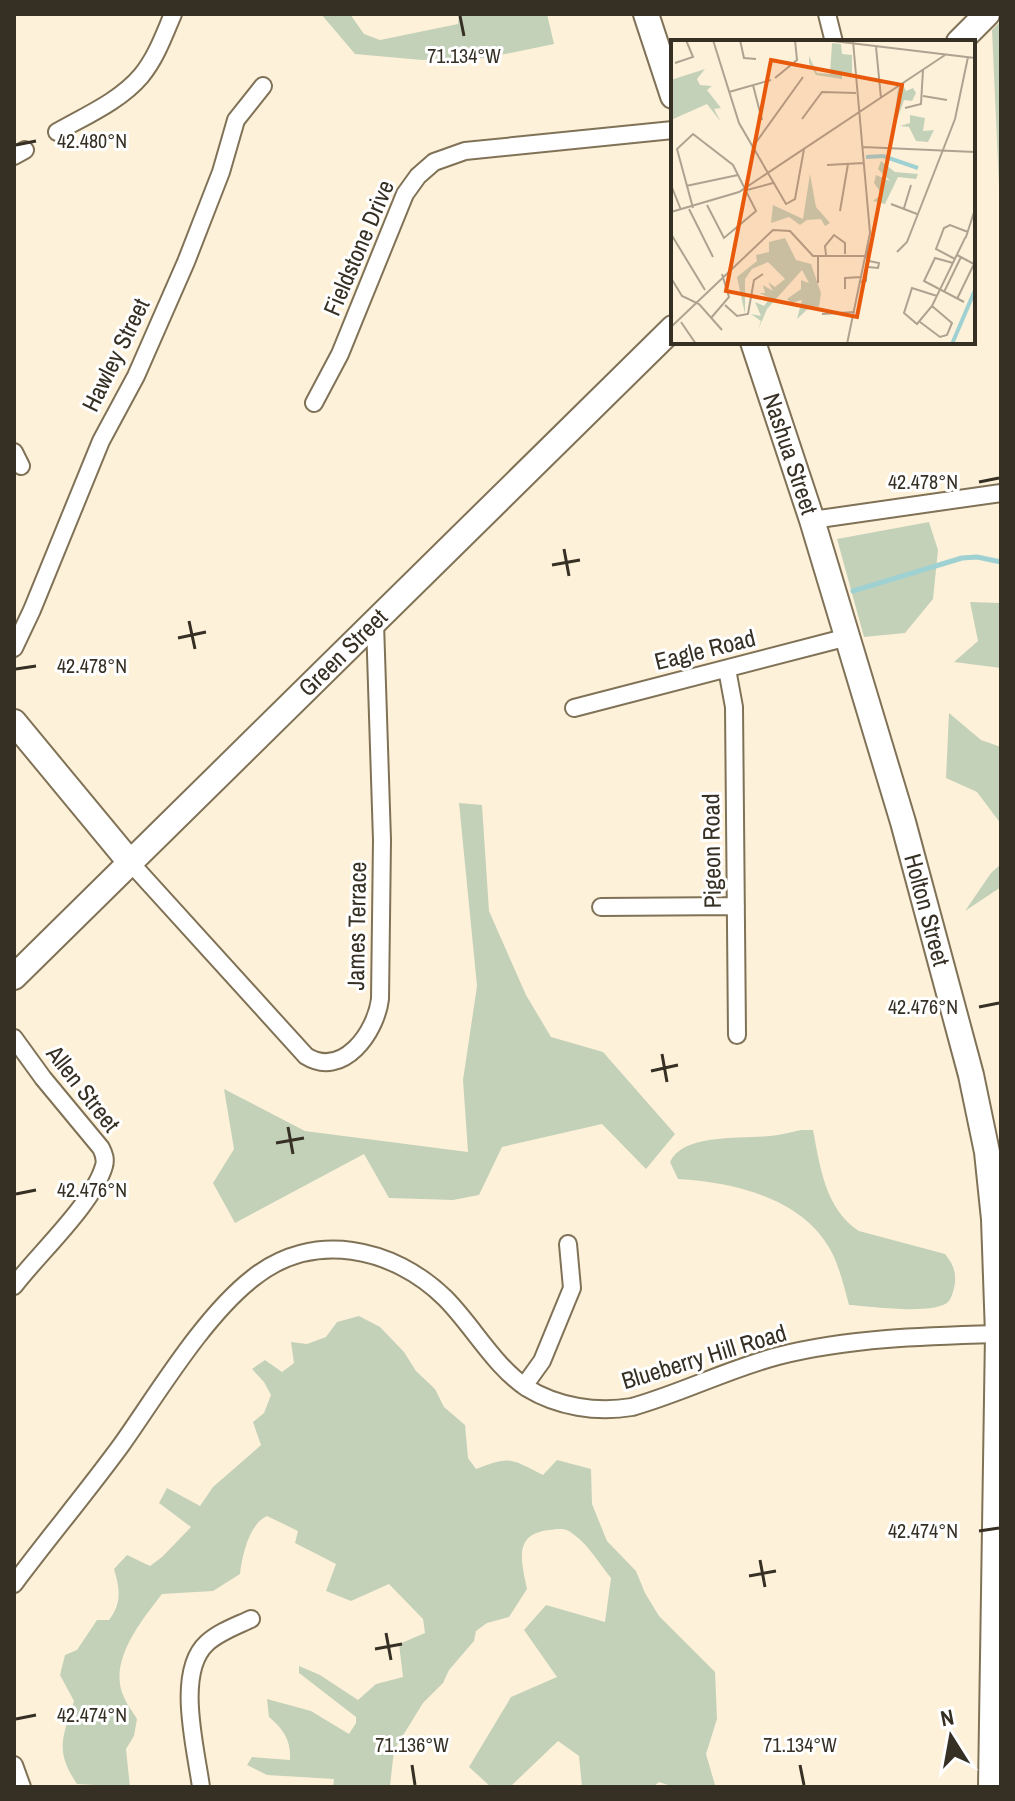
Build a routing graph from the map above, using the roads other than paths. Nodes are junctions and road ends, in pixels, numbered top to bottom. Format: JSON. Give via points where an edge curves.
{"nodes":[{"id":1,"x":173,"y":14,"type":"edge"},
{"id":2,"x":646,"y":14,"type":"edge"},
{"id":3,"x":827,"y":14,"type":"edge"},
{"id":4,"x":987,"y":14,"type":"edge"},
{"id":5,"x":834,"y":40,"type":"edge"},
{"id":6,"x":961,"y":40,"type":"edge"},
{"id":7,"x":263,"y":86,"type":"dead end"},
{"id":8,"x":671,"y":90,"type":"edge"},
{"id":9,"x":671,"y":130,"type":"edge"},
{"id":10,"x":57,"y":132,"type":"dead end"},
{"id":11,"x":671,"y":330,"type":"edge"},
{"id":12,"x":754,"y":344,"type":"edge"},
{"id":13,"x":314,"y":403,"type":"dead end"},
{"id":14,"x":1001,"y":493,"type":"edge"},
{"id":15,"x":812,"y":520,"type":"junction"},
{"id":16,"x":375,"y":623,"type":"junction"},
{"id":17,"x":848,"y":637,"type":"junction"},
{"id":18,"x":14,"y":648,"type":"edge"},
{"id":19,"x":727,"y":669,"type":"junction"},
{"id":20,"x":574,"y":708,"type":"dead end"},
{"id":21,"x":14,"y":722,"type":"edge"},
{"id":22,"x":129,"y":861,"type":"junction"},
{"id":23,"x":736,"y":906,"type":"junction"},
{"id":24,"x":601,"y":907,"type":"dead end"},
{"id":25,"x":14,"y":977,"type":"edge"},
{"id":26,"x":737,"y":1035,"type":"dead end"},
{"id":27,"x":14,"y":1038,"type":"edge"},
{"id":28,"x":568,"y":1244,"type":"dead end"},
{"id":29,"x":14,"y":1286,"type":"edge"},
{"id":30,"x":998,"y":1334,"type":"junction"},
{"id":31,"x":524,"y":1386,"type":"junction"},
{"id":32,"x":14,"y":1584,"type":"edge"},
{"id":33,"x":251,"y":1619,"type":"dead end"},
{"id":34,"x":14,"y":1765,"type":"edge"},
{"id":35,"x":22,"y":1787,"type":"edge"},
{"id":36,"x":201,"y":1787,"type":"edge"},
{"id":37,"x":991,"y":1787,"type":"edge"}],
"edges":[{"from":1,"to":10,"type":"street","via":[[137,80]]},
{"from":2,"to":8,"type":"street"},
{"from":3,"to":5,"type":"street"},
{"from":4,"to":6,"type":"street"},
{"from":7,"to":18,"type":"street","name":"Hawley Street","via":[[236,120],[186,262],[101,441]]},
{"from":9,"to":13,"type":"street","name":"Fieldstone Drive","via":[[465,151],[426,169],[405,194],[340,354]]},
{"from":11,"to":16,"type":"street","name":"Green Street"},
{"from":12,"to":15,"type":"street","name":"Nashua Street"},
{"from":14,"to":15,"type":"street","name":"Nashua Street"},
{"from":15,"to":17,"type":"street","name":"Holton Street"},
{"from":16,"to":22,"type":"street","name":"Green Street"},
{"from":16,"to":22,"type":"street","name":"James Terrace","via":[[382,840],[380,999],[374,1024],[353,1052],[329,1062],[306,1056]]},
{"from":17,"to":19,"type":"street","name":"Eagle Road"},
{"from":17,"to":30,"type":"street","name":"Holton Street","via":[[975,1089],[991,1175]]},
{"from":19,"to":20,"type":"street","name":"Eagle Road"},
{"from":19,"to":23,"type":"street","name":"Pigeon Road","via":[[734,707]]},
{"from":21,"to":22,"type":"street"},
{"from":22,"to":25,"type":"street","name":"Green Street"},
{"from":23,"to":24,"type":"street"},
{"from":23,"to":26,"type":"street","name":"Pigeon Road"},
{"from":27,"to":29,"type":"street","name":"Allen Street","via":[[105,1157],[84,1202]]},
{"from":28,"to":31,"type":"street","via":[[572,1288],[542,1361]]},
{"from":30,"to":31,"type":"street","name":"Blueberry Hill Road","via":[[812,1349],[623,1408],[575,1406]]},
{"from":30,"to":37,"type":"street","name":"Holton Street"},
{"from":31,"to":32,"type":"street","name":"Blueberry Hill Road","via":[[445,1299],[397,1263],[341,1249],[284,1259],[225,1302]]},
{"from":33,"to":36,"type":"street","via":[[205,1644],[191,1675]]},
{"from":34,"to":35,"type":"street"}]}
